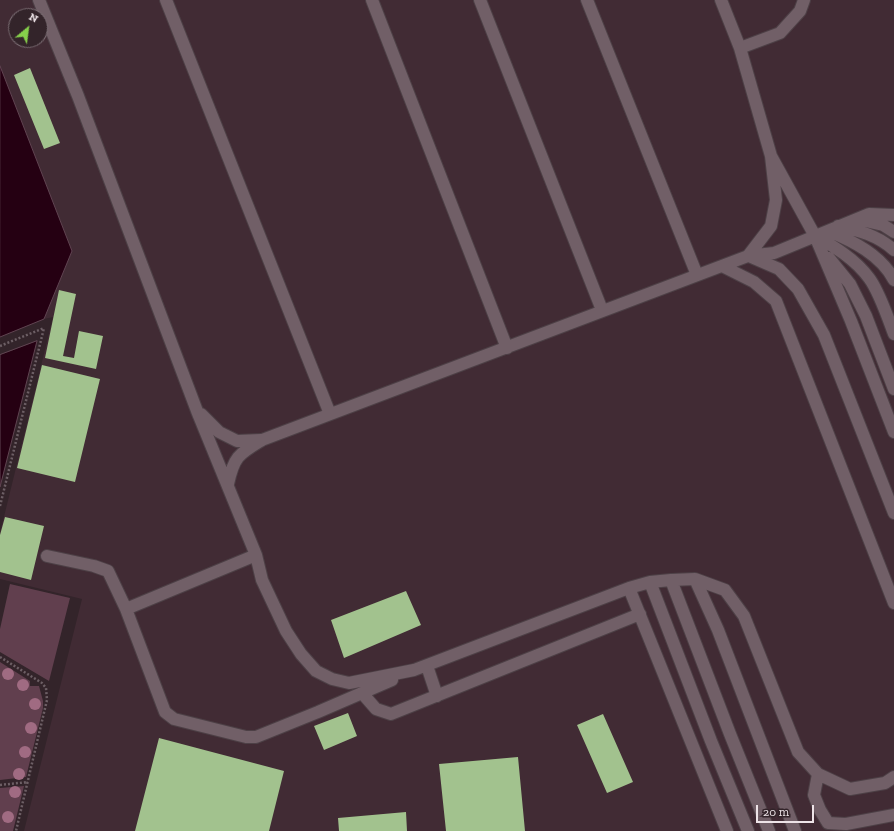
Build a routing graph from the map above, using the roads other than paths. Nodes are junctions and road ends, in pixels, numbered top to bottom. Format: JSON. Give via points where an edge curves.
{"nodes":[{"id":1,"x":39,"y":0,"type":"edge"},
{"id":2,"x":166,"y":0,"type":"edge"},
{"id":3,"x":372,"y":0,"type":"edge"},
{"id":4,"x":480,"y":0,"type":"edge"},
{"id":5,"x":587,"y":0,"type":"edge"},
{"id":6,"x":721,"y":0,"type":"edge"},
{"id":7,"x":804,"y":0,"type":"edge"},
{"id":8,"x":740,"y":48,"type":"junction"},
{"id":9,"x":771,"y":156,"type":"junction"},
{"id":10,"x":894,"y":215,"type":"edge"},
{"id":11,"x":857,"y":219,"type":"junction"},
{"id":12,"x":833,"y":228,"type":"junction"},
{"id":13,"x":894,"y":232,"type":"edge"},
{"id":14,"x":815,"y":236,"type":"junction"},
{"id":15,"x":821,"y":249,"type":"junction"},
{"id":16,"x":894,"y":250,"type":"edge"},
{"id":17,"x":748,"y":256,"type":"junction"},
{"id":18,"x":722,"y":266,"type":"junction"},
{"id":19,"x":697,"y":275,"type":"junction"},
{"id":20,"x":894,"y":280,"type":"edge"},
{"id":21,"x":602,"y":310,"type":"junction"},
{"id":22,"x":894,"y":334,"type":"edge"},
{"id":23,"x":507,"y":348,"type":"junction"},
{"id":24,"x":894,"y":389,"type":"edge"},
{"id":25,"x":197,"y":411,"type":"junction"},
{"id":26,"x":330,"y":414,"type":"junction"},
{"id":27,"x":894,"y":432,"type":"edge"},
{"id":28,"x":262,"y":440,"type":"junction"},
{"id":29,"x":228,"y":484,"type":"junction"},
{"id":30,"x":894,"y":513,"type":"edge"},
{"id":31,"x":256,"y":555,"type":"junction"},
{"id":32,"x":46,"y":556,"type":"dead end"},
{"id":33,"x":695,"y":579,"type":"junction"},
{"id":34,"x":671,"y":580,"type":"junction"},
{"id":35,"x":650,"y":582,"type":"junction"},
{"id":36,"x":629,"y":588,"type":"junction"},
{"id":37,"x":894,"y":603,"type":"edge"},
{"id":38,"x":126,"y":609,"type":"junction"},
{"id":39,"x":640,"y":614,"type":"junction"},
{"id":40,"x":427,"y":666,"type":"junction"},
{"id":41,"x":414,"y":670,"type":"junction"},
{"id":42,"x":362,"y":693,"type":"junction"},
{"id":43,"x":438,"y":696,"type":"junction"},
{"id":44,"x":818,"y":774,"type":"junction"},
{"id":45,"x":894,"y":777,"type":"edge"},
{"id":46,"x":894,"y":815,"type":"edge"},
{"id":47,"x":727,"y":831,"type":"edge"},
{"id":48,"x":748,"y":831,"type":"edge"},
{"id":49,"x":769,"y":831,"type":"edge"},
{"id":50,"x":795,"y":831,"type":"edge"}],
"edges":[{"from":1,"to":25,"type":"lane"},
{"from":2,"to":26,"type":"lane"},
{"from":3,"to":23,"type":"lane"},
{"from":4,"to":21,"type":"lane"},
{"from":5,"to":19,"type":"lane"},
{"from":6,"to":8,"type":"lane"},
{"from":7,"to":8,"type":"lane","via":[[800,11],[780,33]]},
{"from":8,"to":9,"type":"lane"},
{"from":9,"to":14,"type":"lane"},
{"from":9,"to":17,"type":"lane","via":[[776,200],[771,226]]},
{"from":10,"to":11,"type":"lane","via":[[869,214]]},
{"from":11,"to":12,"type":"lane"},
{"from":11,"to":13,"type":"lane","via":[[883,225]]},
{"from":12,"to":14,"type":"lane"},
{"from":12,"to":16,"type":"lane","via":[[864,232],[888,244]]},
{"from":12,"to":20,"type":"lane","via":[[871,254],[889,270]]},
{"from":14,"to":15,"type":"lane"},
{"from":14,"to":17,"type":"lane","via":[[774,253]]},
{"from":14,"to":22,"type":"lane","via":[[853,260],[869,278]]},
{"from":15,"to":24,"type":"lane","via":[[850,284],[866,316]]},
{"from":15,"to":27,"type":"lane"},
{"from":17,"to":18,"type":"lane"},
{"from":17,"to":30,"type":"lane","via":[[780,269],[798,289],[824,335]]},
{"from":18,"to":19,"type":"lane"},
{"from":18,"to":37,"type":"lane","via":[[754,282],[776,301]]},
{"from":19,"to":21,"type":"lane"},
{"from":21,"to":23,"type":"lane"},
{"from":23,"to":26,"type":"lane"},
{"from":25,"to":28,"type":"lane","via":[[219,432],[237,441]]},
{"from":25,"to":29,"type":"lane"},
{"from":26,"to":28,"type":"lane"},
{"from":28,"to":29,"type":"lane","via":[[241,452],[232,468]]},
{"from":29,"to":31,"type":"lane"},
{"from":31,"to":38,"type":"lane"},
{"from":31,"to":41,"type":"lane","via":[[262,580],[286,630],[301,654],[316,671],[332,679],[349,683]]},
{"from":32,"to":38,"type":"lane","via":[[108,571]]},
{"from":33,"to":34,"type":"lane"},
{"from":33,"to":44,"type":"lane","via":[[725,590],[744,616],[798,752]]},
{"from":33,"to":50,"type":"lane","via":[[718,630]]},
{"from":34,"to":35,"type":"lane"},
{"from":34,"to":49,"type":"lane"},
{"from":35,"to":36,"type":"lane"},
{"from":35,"to":48,"type":"lane"},
{"from":36,"to":39,"type":"lane"},
{"from":36,"to":40,"type":"lane"},
{"from":38,"to":42,"type":"lane","via":[[165,712],[174,719],[246,737],[256,736]]},
{"from":39,"to":43,"type":"lane"},
{"from":39,"to":47,"type":"lane"},
{"from":40,"to":41,"type":"lane"},
{"from":40,"to":43,"type":"lane"},
{"from":41,"to":42,"type":"lane"},
{"from":42,"to":43,"type":"lane","via":[[376,709],[391,714]]},
{"from":44,"to":45,"type":"lane","via":[[850,789],[885,783]]},
{"from":44,"to":46,"type":"lane","via":[[814,795],[828,823],[846,824]]}]}
